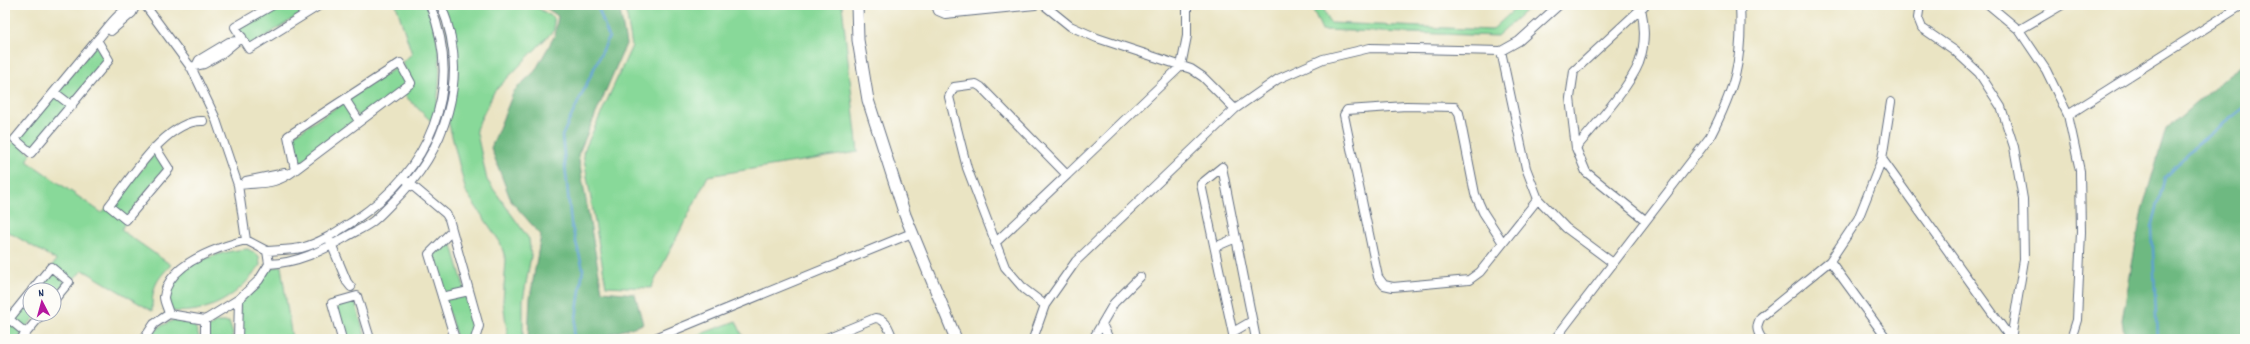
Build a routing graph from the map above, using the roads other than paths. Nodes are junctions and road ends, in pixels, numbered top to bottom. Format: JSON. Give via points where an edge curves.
{"nodes":[{"id":1,"x":145,"y":5,"type":"edge"},
{"id":2,"x":272,"y":5,"type":"edge"},
{"id":3,"x":430,"y":5,"type":"edge"},
{"id":4,"x":441,"y":5,"type":"edge"},
{"id":5,"x":857,"y":5,"type":"edge"},
{"id":6,"x":936,"y":5,"type":"edge"},
{"id":7,"x":1035,"y":5,"type":"edge"},
{"id":8,"x":1044,"y":5,"type":"edge"},
{"id":9,"x":1187,"y":5,"type":"edge"},
{"id":10,"x":1559,"y":5,"type":"edge"},
{"id":11,"x":1740,"y":5,"type":"edge"},
{"id":12,"x":1920,"y":5,"type":"edge"},
{"id":13,"x":1989,"y":5,"type":"edge"},
{"id":14,"x":2062,"y":5,"type":"edge"},
{"id":15,"x":2242,"y":5,"type":"edge"},
{"id":16,"x":135,"y":6,"type":"edge"},
{"id":17,"x":315,"y":6,"type":"edge"},
{"id":18,"x":1643,"y":7,"type":"edge"},
{"id":19,"x":2019,"y":30,"type":"junction"},
{"id":20,"x":100,"y":37,"type":"junction"},
{"id":21,"x":239,"y":39,"type":"junction"},
{"id":22,"x":1501,"y":51,"type":"junction"},
{"id":23,"x":194,"y":65,"type":"junction"},
{"id":24,"x":1181,"y":66,"type":"junction"},
{"id":25,"x":54,"y":92,"type":"junction"},
{"id":26,"x":345,"y":99,"type":"junction"},
{"id":27,"x":1891,"y":102,"type":"dead end"},
{"id":28,"x":72,"y":106,"type":"junction"},
{"id":29,"x":1235,"y":109,"type":"junction"},
{"id":30,"x":2068,"y":115,"type":"junction"},
{"id":31,"x":215,"y":117,"type":"junction"},
{"id":32,"x":359,"y":121,"type":"junction"},
{"id":33,"x":155,"y":148,"type":"junction"},
{"id":34,"x":1576,"y":148,"type":"junction"},
{"id":35,"x":1882,"y":159,"type":"junction"},
{"id":36,"x":292,"y":172,"type":"junction"},
{"id":37,"x":1067,"y":175,"type":"junction"},
{"id":38,"x":404,"y":178,"type":"junction"},
{"id":39,"x":241,"y":185,"type":"junction"},
{"id":40,"x":412,"y":186,"type":"junction"},
{"id":41,"x":1538,"y":199,"type":"junction"},
{"id":42,"x":1645,"y":220,"type":"junction"},
{"id":43,"x":451,"y":232,"type":"junction"},
{"id":44,"x":912,"y":233,"type":"junction"},
{"id":45,"x":1236,"y":238,"type":"junction"},
{"id":46,"x":246,"y":240,"type":"junction"},
{"id":47,"x":995,"y":243,"type":"junction"},
{"id":48,"x":1503,"y":243,"type":"junction"},
{"id":49,"x":332,"y":244,"type":"junction"},
{"id":50,"x":1215,"y":247,"type":"junction"},
{"id":51,"x":268,"y":251,"type":"junction"},
{"id":52,"x":1830,"y":261,"type":"junction"},
{"id":53,"x":1613,"y":263,"type":"junction"},
{"id":54,"x":269,"y":264,"type":"junction"},
{"id":55,"x":1140,"y":277,"type":"dead end"},
{"id":56,"x":39,"y":282,"type":"edge"},
{"id":57,"x":62,"y":290,"type":"edge"},
{"id":58,"x":468,"y":291,"type":"junction"},
{"id":59,"x":353,"y":297,"type":"junction"},
{"id":60,"x":442,"y":297,"type":"junction"},
{"id":61,"x":239,"y":299,"type":"junction"},
{"id":62,"x":22,"y":303,"type":"edge"},
{"id":63,"x":1045,"y":306,"type":"junction"},
{"id":64,"x":169,"y":314,"type":"junction"},
{"id":65,"x":205,"y":320,"type":"junction"},
{"id":66,"x":7,"y":321,"type":"edge"},
{"id":67,"x":1252,"y":321,"type":"junction"},
{"id":68,"x":35,"y":322,"type":"edge"},
{"id":69,"x":1102,"y":324,"type":"junction"},
{"id":70,"x":24,"y":336,"type":"edge"},
{"id":71,"x":1234,"y":336,"type":"edge"},
{"id":72,"x":144,"y":339,"type":"edge"},
{"id":73,"x":205,"y":339,"type":"edge"},
{"id":74,"x":238,"y":339,"type":"edge"},
{"id":75,"x":342,"y":339,"type":"edge"},
{"id":76,"x":370,"y":339,"type":"edge"},
{"id":77,"x":455,"y":339,"type":"edge"},
{"id":78,"x":475,"y":339,"type":"edge"},
{"id":79,"x":653,"y":339,"type":"edge"},
{"id":80,"x":824,"y":339,"type":"edge"},
{"id":81,"x":893,"y":339,"type":"edge"},
{"id":82,"x":956,"y":339,"type":"edge"},
{"id":83,"x":1033,"y":339,"type":"edge"},
{"id":84,"x":1093,"y":339,"type":"edge"},
{"id":85,"x":1109,"y":339,"type":"edge"},
{"id":86,"x":1256,"y":339,"type":"edge"},
{"id":87,"x":1555,"y":339,"type":"edge"},
{"id":88,"x":1762,"y":339,"type":"edge"},
{"id":89,"x":1887,"y":339,"type":"edge"},
{"id":90,"x":2011,"y":339,"type":"edge"},
{"id":91,"x":2071,"y":339,"type":"edge"}],
"edges":[{"from":1,"to":23,"type":"street"},
{"from":2,"to":21,"type":"street","via":[[235,27]]},
{"from":3,"to":38,"type":"street","via":[[441,38],[443,88],[439,111],[428,142]]},
{"from":4,"to":40,"type":"street","via":[[449,31],[452,56],[454,76],[451,99],[439,141]]},
{"from":5,"to":44,"type":"street","via":[[858,40],[868,100],[891,176]]},
{"from":6,"to":7,"type":"street","via":[[938,11],[945,14]]},
{"from":8,"to":24,"type":"street","via":[[1070,26],[1097,38]]},
{"from":9,"to":24,"type":"street","via":[[1187,36]]},
{"from":10,"to":22,"type":"street","via":[[1519,41]]},
{"from":11,"to":42,"type":"street","via":[[1742,37],[1738,66],[1728,100],[1710,137]]},
{"from":12,"to":90,"type":"street","via":[[1918,18],[1922,28],[1954,50],[1979,74],[2002,108],[2014,147],[2023,199],[2024,260]]},
{"from":13,"to":19,"type":"street"},
{"from":14,"to":19,"type":"street"},
{"from":15,"to":30,"type":"street"},
{"from":16,"to":20,"type":"street","via":[[127,8]]},
{"from":17,"to":21,"type":"street","via":[[249,49]]},
{"from":18,"to":34,"type":"street","via":[[1644,24],[1639,63],[1631,79]]},
{"from":18,"to":34,"type":"street","via":[[1574,71],[1570,98]]},
{"from":19,"to":30,"type":"street","via":[[2046,70]]},
{"from":20,"to":25,"type":"street"},
{"from":20,"to":28,"type":"street","via":[[109,60]]},
{"from":21,"to":23,"type":"street","via":[[229,42]]},
{"from":22,"to":29,"type":"street","via":[[1370,48],[1330,57],[1278,79]]},
{"from":22,"to":41,"type":"street","via":[[1526,168]]},
{"from":23,"to":31,"type":"street"},
{"from":24,"to":29,"type":"street","via":[[1203,77]]},
{"from":24,"to":37,"type":"street"},
{"from":25,"to":28,"type":"street"},
{"from":25,"to":28,"type":"street","via":[[15,139],[31,153]]},
{"from":26,"to":32,"type":"street"},
{"from":26,"to":32,"type":"street","via":[[400,62],[411,83]]},
{"from":26,"to":36,"type":"street","via":[[288,136]]},
{"from":27,"to":35,"type":"street"},
{"from":29,"to":63,"type":"street","via":[[1076,261]]},
{"from":30,"to":91,"type":"street","via":[[2080,171],[2081,232],[2077,320]]},
{"from":31,"to":33,"type":"street","via":[[167,137]]},
{"from":31,"to":39,"type":"street"},
{"from":32,"to":36,"type":"street"},
{"from":33,"to":33,"type":"street","via":[[109,206],[126,220],[169,168]]},
{"from":34,"to":42,"type":"street","via":[[1586,172]]},
{"from":35,"to":52,"type":"street","via":[[1858,219]]},
{"from":35,"to":90,"type":"street"},
{"from":36,"to":39,"type":"street","via":[[246,181]]},
{"from":37,"to":47,"type":"street"},
{"from":37,"to":47,"type":"street","via":[[981,86],[976,84],[954,88],[949,97],[967,168]]},
{"from":38,"to":40,"type":"street"},
{"from":38,"to":49,"type":"street"},
{"from":39,"to":46,"type":"street"},
{"from":40,"to":43,"type":"street","via":[[414,191],[448,219]]},
{"from":40,"to":49,"type":"street","via":[[372,222]]},
{"from":41,"to":48,"type":"street"},
{"from":41,"to":53,"type":"street","via":[[1566,228]]},
{"from":42,"to":53,"type":"street"},
{"from":43,"to":58,"type":"street"},
{"from":43,"to":60,"type":"street","via":[[429,254]]},
{"from":44,"to":79,"type":"street"},
{"from":44,"to":82,"type":"street"},
{"from":45,"to":50,"type":"street"},
{"from":45,"to":50,"type":"street","via":[[1222,167],[1201,184]]},
{"from":45,"to":67,"type":"street"},
{"from":46,"to":51,"type":"street"},
{"from":46,"to":64,"type":"street","via":[[204,254],[179,270],[170,281],[164,297]]},
{"from":47,"to":63,"type":"street","via":[[1006,267],[1024,289]]},
{"from":48,"to":48,"type":"street","via":[[1480,272],[1469,280],[1393,287],[1384,285],[1378,277],[1344,116],[1347,110],[1406,106],[1455,107],[1459,113],[1475,194]]},
{"from":49,"to":51,"type":"street"},
{"from":49,"to":54,"type":"street","via":[[303,258]]},
{"from":49,"to":59,"type":"street"},
{"from":50,"to":71,"type":"street"},
{"from":51,"to":54,"type":"street"},
{"from":52,"to":88,"type":"street","via":[[1761,317],[1756,325]]},
{"from":52,"to":89,"type":"street"},
{"from":53,"to":87,"type":"street"},
{"from":54,"to":61,"type":"street","via":[[259,280]]},
{"from":55,"to":69,"type":"street","via":[[1114,303]]},
{"from":56,"to":57,"type":"street","via":[[51,267],[69,282]]},
{"from":58,"to":60,"type":"street"},
{"from":58,"to":78,"type":"street","via":[[479,326]]},
{"from":59,"to":75,"type":"street","via":[[332,304]]},
{"from":59,"to":76,"type":"street","via":[[357,296]]},
{"from":60,"to":77,"type":"street"},
{"from":61,"to":65,"type":"street"},
{"from":61,"to":74,"type":"street"},
{"from":62,"to":66,"type":"street"},
{"from":63,"to":83,"type":"street"},
{"from":64,"to":65,"type":"street"},
{"from":64,"to":72,"type":"street","via":[[154,324]]},
{"from":65,"to":73,"type":"street"},
{"from":66,"to":70,"type":"street"},
{"from":67,"to":71,"type":"street"},
{"from":67,"to":86,"type":"street"},
{"from":68,"to":70,"type":"street"},
{"from":69,"to":84,"type":"street"},
{"from":69,"to":85,"type":"street"},
{"from":80,"to":81,"type":"street","via":[[875,318],[881,318],[887,324]]}]}
